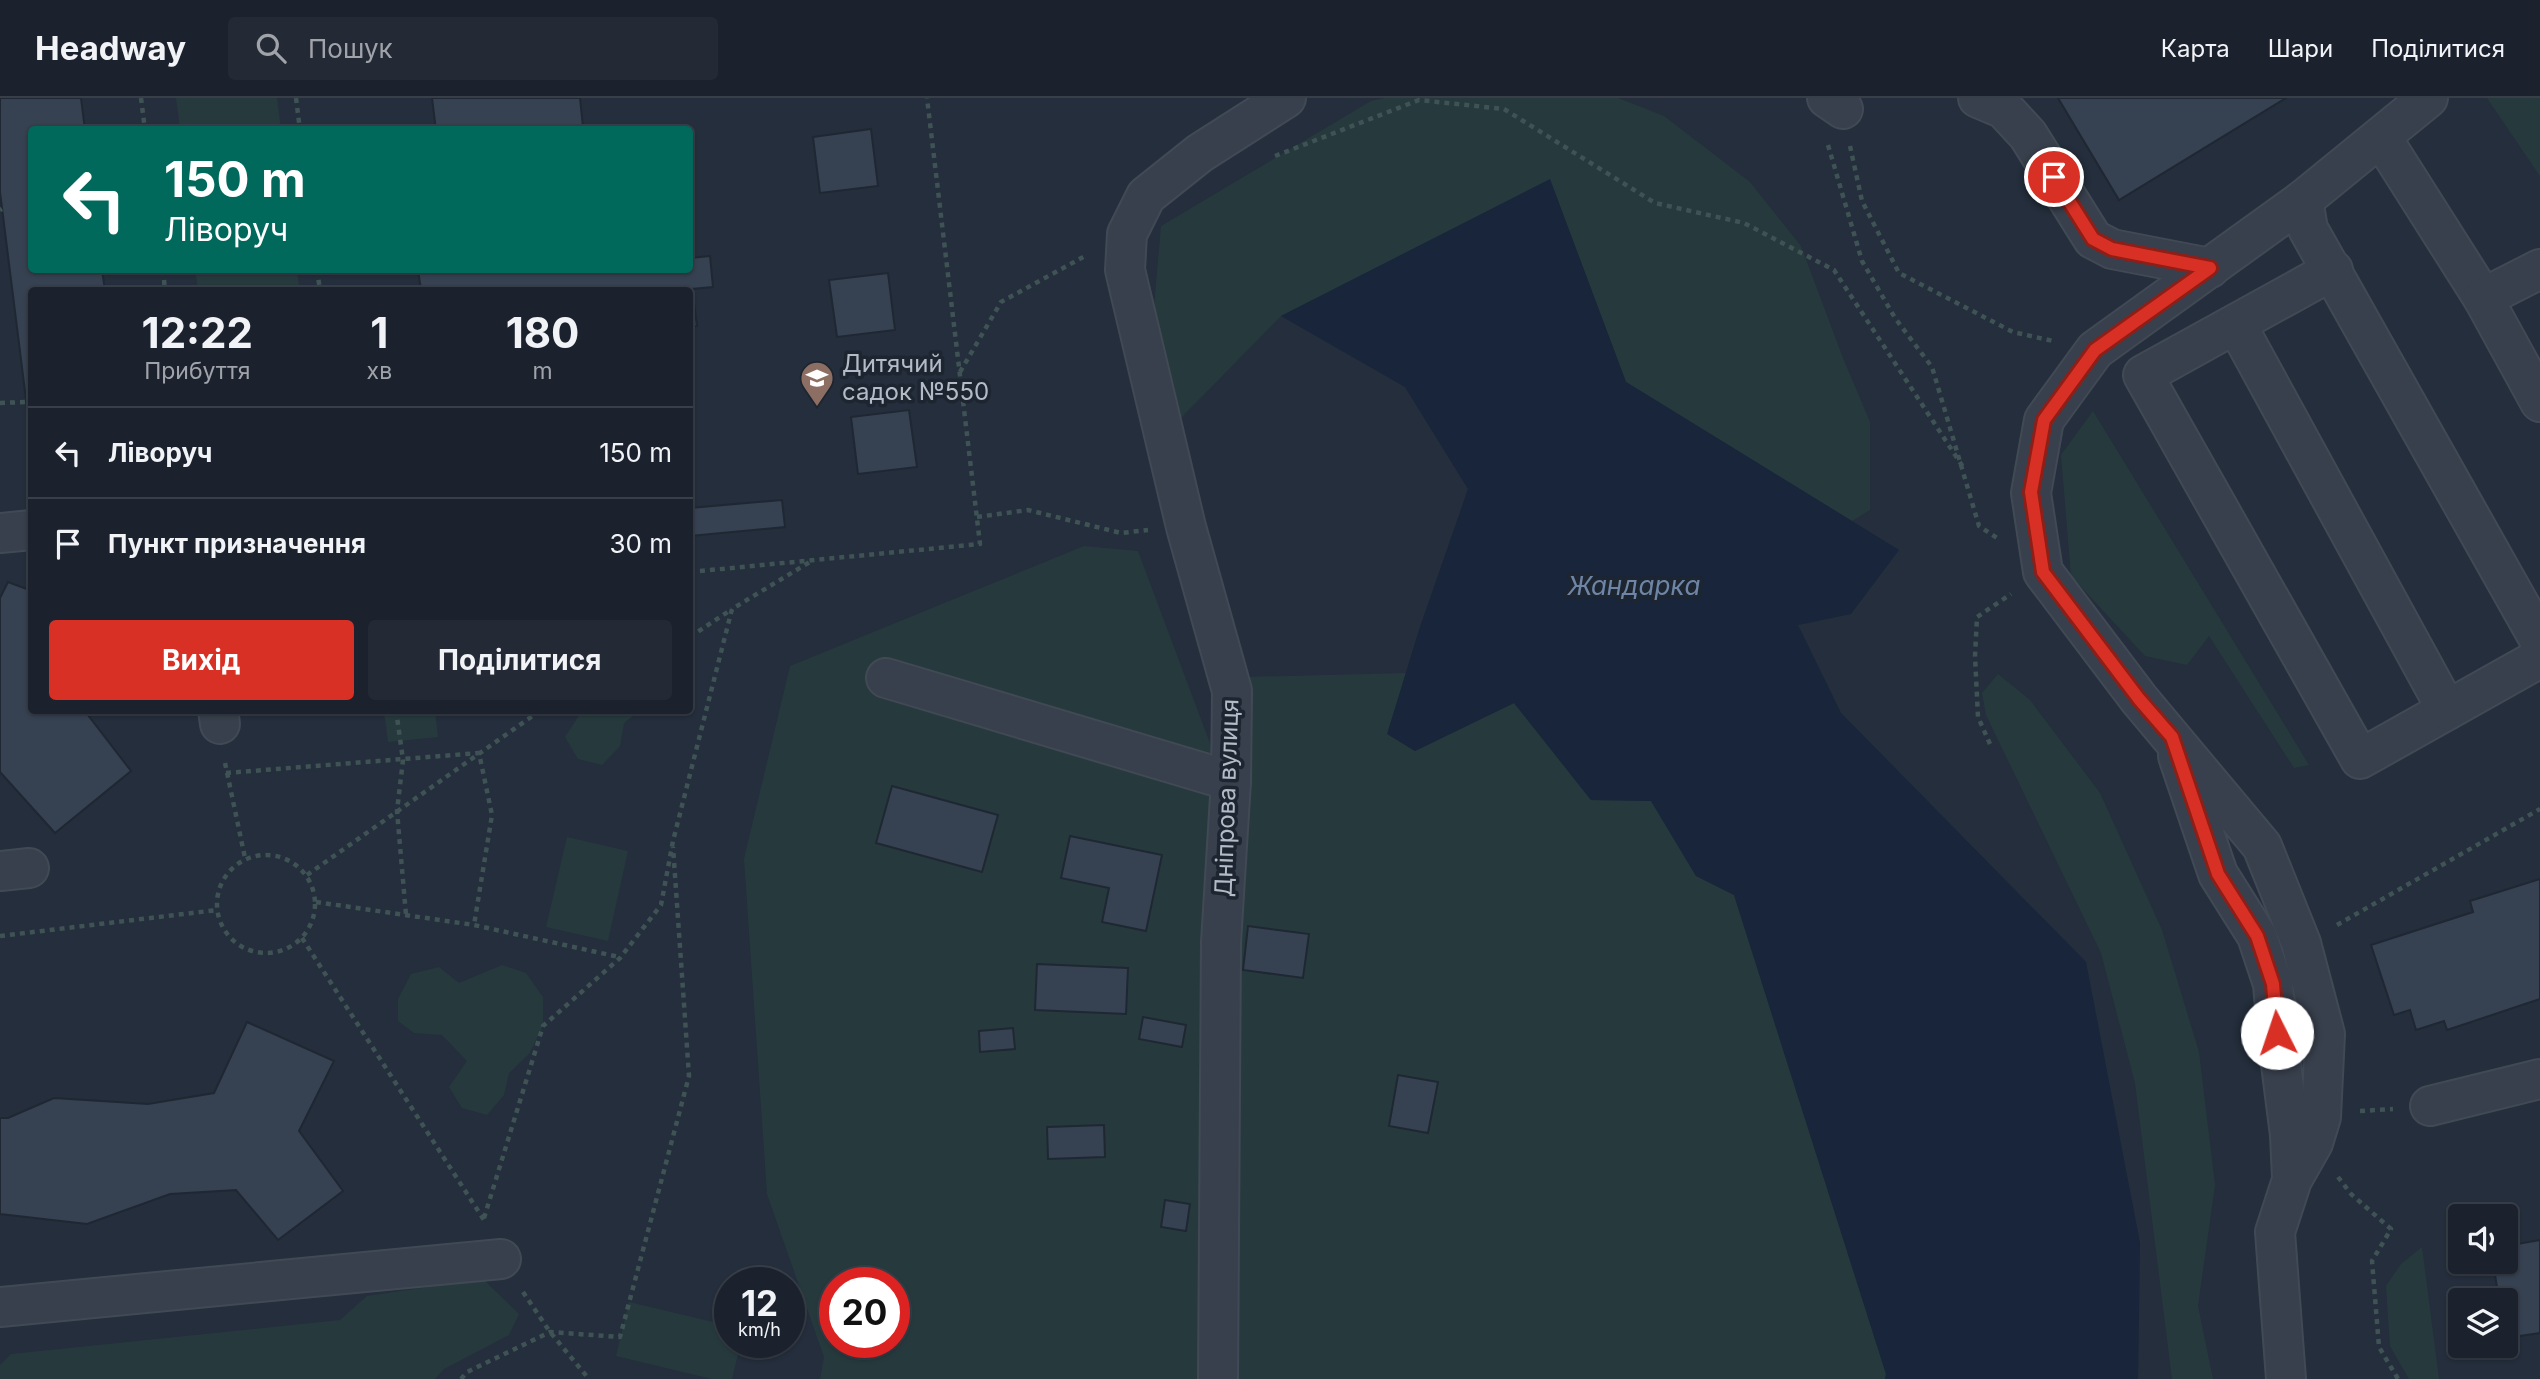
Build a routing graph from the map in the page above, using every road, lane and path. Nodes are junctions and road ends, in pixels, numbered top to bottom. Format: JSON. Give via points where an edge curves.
{"nodes":[{"id":1,"x":141,"y":98,"type":"edge"},
{"id":2,"x":296,"y":98,"type":"edge"},
{"id":3,"x":927,"y":98,"type":"edge"},
{"id":4,"x":1286,"y":98,"type":"edge"},
{"id":5,"x":1978,"y":98,"type":"edge"},
{"id":6,"x":2428,"y":98,"type":"edge"},
{"id":7,"x":1832,"y":116,"type":"edge"},
{"id":8,"x":144,"y":126,"type":"edge"},
{"id":9,"x":300,"y":126,"type":"edge"},
{"id":10,"x":2381,"y":137,"type":"junction"},
{"id":11,"x":1265,"y":160,"type":"dead end"},
{"id":12,"x":2303,"y":200,"type":"junction"},
{"id":13,"x":1127,"y":234,"type":"junction"},
{"id":14,"x":2210,"y":268,"type":"junction"},
{"id":15,"x":2540,"y":269,"type":"edge"},
{"id":16,"x":2333,"y":270,"type":"junction"},
{"id":17,"x":2483,"y":298,"type":"junction"},
{"id":18,"x":2236,"y":324,"type":"junction"},
{"id":19,"x":2095,"y":350,"type":"junction"},
{"id":20,"x":959,"y":373,"type":"junction"},
{"id":21,"x":2536,"y":386,"type":"edge"},
{"id":22,"x":26,"y":402,"type":"dead end"},
{"id":23,"x":0,"y":403,"type":"edge"},
{"id":24,"x":1963,"y":467,"type":"junction"},
{"id":25,"x":977,"y":517,"type":"junction"},
{"id":26,"x":28,"y":530,"type":"edge"},
{"id":27,"x":0,"y":533,"type":"edge"},
{"id":28,"x":1121,"y":533,"type":"dead end"},
{"id":29,"x":813,"y":559,"type":"junction"},
{"id":30,"x":693,"y":572,"type":"edge"},
{"id":31,"x":2043,"y":572,"type":"junction"},
{"id":32,"x":732,"y":609,"type":"junction"},
{"id":33,"x":693,"y":635,"type":"edge"},
{"id":34,"x":2540,"y":641,"type":"edge"},
{"id":35,"x":2540,"y":658,"type":"edge"},
{"id":36,"x":886,"y":678,"type":"dead end"},
{"id":37,"x":2447,"y":710,"type":"junction"},
{"id":38,"x":397,"y":714,"type":"edge"},
{"id":39,"x":535,"y":714,"type":"edge"},
{"id":40,"x":219,"y":717,"type":"edge"},
{"id":41,"x":2172,"y":737,"type":"junction"},
{"id":42,"x":1990,"y":744,"type":"dead end"},
{"id":43,"x":479,"y":753,"type":"junction"},
{"id":44,"x":403,"y":760,"type":"junction"},
{"id":45,"x":226,"y":773,"type":"junction"},
{"id":46,"x":1231,"y":781,"type":"junction"},
{"id":47,"x":2540,"y":809,"type":"edge"},
{"id":48,"x":397,"y":811,"type":"junction"},
{"id":49,"x":673,"y":841,"type":"junction"},
{"id":50,"x":245,"y":859,"type":"junction"},
{"id":51,"x":307,"y":874,"type":"junction"},
{"id":52,"x":316,"y":902,"type":"junction"},
{"id":53,"x":217,"y":910,"type":"junction"},
{"id":54,"x":406,"y":915,"type":"junction"},
{"id":55,"x":474,"y":925,"type":"junction"},
{"id":56,"x":2335,"y":926,"type":"dead end"},
{"id":57,"x":0,"y":936,"type":"edge"},
{"id":58,"x":302,"y":938,"type":"junction"},
{"id":59,"x":620,"y":958,"type":"junction"},
{"id":60,"x":2540,"y":1079,"type":"edge"},
{"id":61,"x":2430,"y":1106,"type":"dead end"},
{"id":62,"x":2313,"y":1143,"type":"junction"},
{"id":63,"x":2292,"y":1180,"type":"junction"},
{"id":64,"x":484,"y":1218,"type":"junction"},
{"id":65,"x":502,"y":1259,"type":"junction"},
{"id":66,"x":0,"y":1307,"type":"edge"},
{"id":67,"x":550,"y":1332,"type":"junction"},
{"id":68,"x":461,"y":1379,"type":"edge"},
{"id":69,"x":589,"y":1379,"type":"edge"},
{"id":70,"x":1218,"y":1379,"type":"edge"},
{"id":71,"x":2286,"y":1379,"type":"edge"},
{"id":72,"x":2398,"y":1379,"type":"edge"}],
"edges":[{"from":1,"to":8,"type":"path"},
{"from":2,"to":9,"type":"path"},
{"from":3,"to":20,"type":"path"},
{"from":4,"to":13,"type":"street","name":"Дніпрова вулиця","via":[[1200,153],[1146,196]]},
{"from":5,"to":14,"type":"street","via":[[2004,110],[2028,135],[2093,239],[2112,249]]},
{"from":6,"to":10,"type":"street"},
{"from":7,"to":19,"type":"path","via":[[1862,201],[1899,273],[2013,332]]},
{"from":7,"to":24,"type":"path","via":[[1862,261],[1895,318],[1932,367]]},
{"from":10,"to":12,"type":"street"},
{"from":10,"to":17,"type":"street"},
{"from":11,"to":24,"type":"path","via":[[1419,100],[1504,108],[1655,203],[1744,223],[1834,270]]},
{"from":12,"to":14,"type":"street"},
{"from":12,"to":16,"type":"street","via":[[2308,229]]},
{"from":13,"to":20,"type":"path","via":[[1001,302]]},
{"from":13,"to":46,"type":"street","name":"Дніпрова вулиця","via":[[1125,270],[1186,527],[1232,691]]},
{"from":14,"to":19,"type":"street"},
{"from":15,"to":17,"type":"street"},
{"from":16,"to":18,"type":"street"},
{"from":16,"to":34,"type":"street"},
{"from":17,"to":21,"type":"street"},
{"from":18,"to":37,"type":"street"},
{"from":18,"to":37,"type":"street","via":[[2143,375],[2360,759]]},
{"from":19,"to":31,"type":"street","via":[[2044,420],[2031,492]]},
{"from":20,"to":25,"type":"path"},
{"from":22,"to":23,"type":"path"},
{"from":24,"to":31,"type":"path","via":[[1979,526]]},
{"from":25,"to":28,"type":"path","via":[[1028,510]]},
{"from":25,"to":29,"type":"path","via":[[979,544]]},
{"from":26,"to":27,"type":"street"},
{"from":29,"to":30,"type":"path"},
{"from":29,"to":32,"type":"path"},
{"from":31,"to":41,"type":"street"},
{"from":31,"to":42,"type":"path","via":[[1977,617],[1978,717]]},
{"from":32,"to":33,"type":"path"},
{"from":32,"to":49,"type":"path"},
{"from":35,"to":37,"type":"street"},
{"from":36,"to":46,"type":"street"},
{"from":38,"to":44,"type":"path"},
{"from":39,"to":43,"type":"path"},
{"from":40,"to":45,"type":"path"},
{"from":41,"to":62,"type":"street","via":[[2262,846],[2301,943],[2325,1034],[2321,1117]]},
{"from":41,"to":63,"type":"street","via":[[2218,874],[2257,936],[2273,984]]},
{"from":43,"to":44,"type":"path"},
{"from":43,"to":48,"type":"path"},
{"from":43,"to":55,"type":"path","via":[[492,815]]},
{"from":44,"to":45,"type":"path"},
{"from":44,"to":48,"type":"path"},
{"from":45,"to":50,"type":"path"},
{"from":46,"to":70,"type":"street","name":"Дніпрова вулиця","via":[[1222,942]]},
{"from":47,"to":56,"type":"path"},
{"from":48,"to":51,"type":"path"},
{"from":48,"to":54,"type":"path"},
{"from":49,"to":59,"type":"path","via":[[660,905]]},
{"from":49,"to":67,"type":"path","via":[[689,1076],[620,1337]]},
{"from":50,"to":51,"type":"path","via":[[279,856],[295,862]]},
{"from":50,"to":53,"type":"path","via":[[223,880]]},
{"from":51,"to":52,"type":"path"},
{"from":52,"to":54,"type":"path"},
{"from":52,"to":58,"type":"path","via":[[315,915]]},
{"from":53,"to":57,"type":"path"},
{"from":53,"to":58,"type":"path","via":[[231,939],[259,953],[290,948]]},
{"from":54,"to":55,"type":"path"},
{"from":55,"to":59,"type":"path"},
{"from":58,"to":64,"type":"path"},
{"from":59,"to":64,"type":"path","via":[[542,1026]]},
{"from":60,"to":61,"type":"street"},
{"from":62,"to":63,"type":"street"},
{"from":62,"to":72,"type":"path","via":[[2351,1194],[2391,1229],[2372,1261],[2379,1347]]},
{"from":63,"to":71,"type":"street","via":[[2275,1232]]},
{"from":64,"to":65,"type":"path"},
{"from":65,"to":66,"type":"street"},
{"from":65,"to":67,"type":"path"},
{"from":67,"to":68,"type":"path"},
{"from":67,"to":69,"type":"path"}]}
